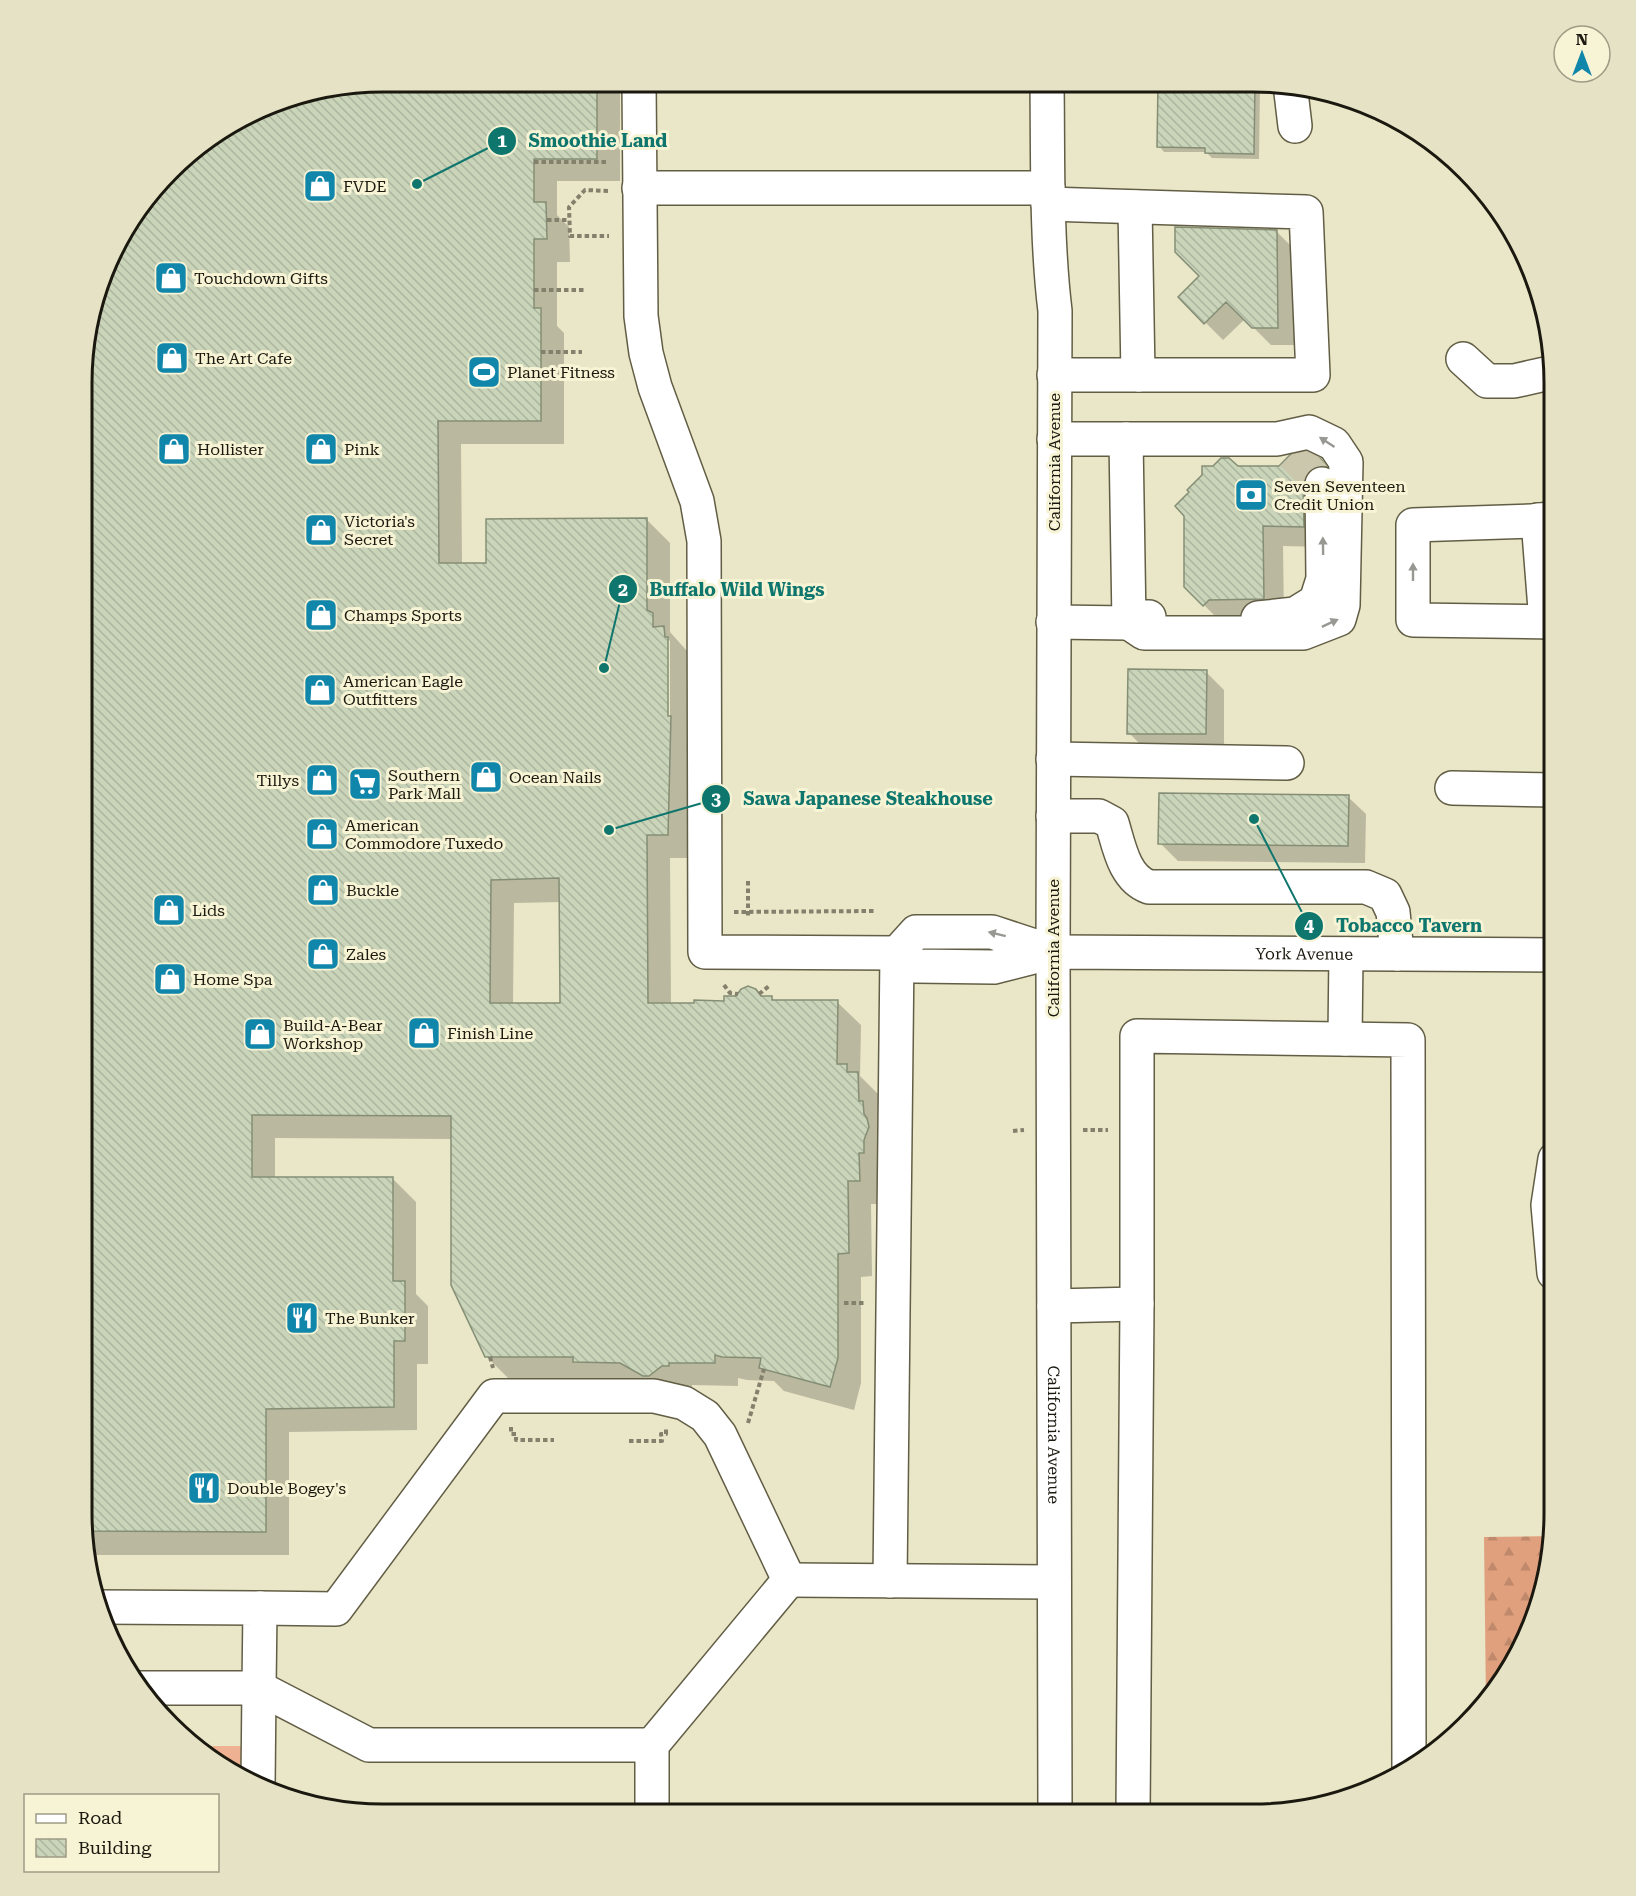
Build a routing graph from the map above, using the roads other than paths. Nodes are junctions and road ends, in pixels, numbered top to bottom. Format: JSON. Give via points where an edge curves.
{"nodes":[{"id":1,"x":638,"y":92,"type":"edge"},
{"id":2,"x":1047,"y":92,"type":"edge"},
{"id":3,"x":1291,"y":94,"type":"edge"},
{"id":4,"x":1295,"y":126,"type":"dead end"},
{"id":5,"x":624,"y":189,"type":"junction"},
{"id":6,"x":1048,"y":196,"type":"junction"},
{"id":7,"x":1135,"y":207,"type":"junction"},
{"id":8,"x":1463,"y":359,"type":"dead end"},
{"id":9,"x":1544,"y":374,"type":"edge"},
{"id":10,"x":1054,"y":375,"type":"junction"},
{"id":11,"x":1138,"y":375,"type":"junction"},
{"id":12,"x":1054,"y":439,"type":"junction"},
{"id":13,"x":1126,"y":439,"type":"junction"},
{"id":14,"x":1322,"y":484,"type":"tunnel mouth"},
{"id":15,"x":1544,"y":519,"type":"edge"},
{"id":16,"x":1053,"y":622,"type":"junction"},
{"id":17,"x":1544,"y":622,"type":"edge"},
{"id":18,"x":1129,"y":623,"type":"junction"},
{"id":19,"x":1053,"y":759,"type":"junction"},
{"id":20,"x":1287,"y":763,"type":"dead end"},
{"id":21,"x":1452,"y":788,"type":"dead end"},
{"id":22,"x":1544,"y":790,"type":"edge"},
{"id":23,"x":1053,"y":816,"type":"junction"},
{"id":24,"x":897,"y":952,"type":"junction"},
{"id":25,"x":1053,"y":952,"type":"junction"},
{"id":26,"x":1346,"y":954,"type":"junction"},
{"id":27,"x":1397,"y":954,"type":"junction"},
{"id":28,"x":1544,"y":955,"type":"edge"},
{"id":29,"x":1345,"y":1039,"type":"junction"},
{"id":30,"x":1137,"y":1304,"type":"junction"},
{"id":31,"x":1054,"y":1306,"type":"junction"},
{"id":32,"x":789,"y":1580,"type":"junction"},
{"id":33,"x":890,"y":1581,"type":"junction"},
{"id":34,"x":1054,"y":1582,"type":"junction"},
{"id":35,"x":107,"y":1607,"type":"edge"},
{"id":36,"x":260,"y":1608,"type":"junction"},
{"id":37,"x":150,"y":1688,"type":"edge"},
{"id":38,"x":259,"y":1688,"type":"junction"},
{"id":39,"x":652,"y":1745,"type":"junction"},
{"id":40,"x":1409,"y":1760,"type":"edge"},
{"id":41,"x":258,"y":1777,"type":"edge"},
{"id":42,"x":651,"y":1804,"type":"edge"},
{"id":43,"x":1055,"y":1804,"type":"edge"},
{"id":44,"x":1133,"y":1804,"type":"edge"}],
"edges":[{"from":1,"to":5,"type":"street"},
{"from":2,"to":6,"type":"street","name":"California Avenue"},
{"from":3,"to":4,"type":"street"},
{"from":5,"to":6,"type":"street"},
{"from":5,"to":24,"type":"street","via":[[646,353],[659,401],[697,501],[704,541],[705,952]]},
{"from":6,"to":7,"type":"street"},
{"from":6,"to":10,"type":"street","name":"California Avenue","via":[[1055,312]]},
{"from":7,"to":11,"type":"street"},
{"from":7,"to":11,"type":"street","via":[[1306,212],[1313,375]]},
{"from":8,"to":9,"type":"street","via":[[1487,381],[1514,381]]},
{"from":10,"to":11,"type":"street"},
{"from":10,"to":12,"type":"street","name":"California Avenue"},
{"from":12,"to":13,"type":"street"},
{"from":12,"to":16,"type":"street","name":"California Avenue"},
{"from":13,"to":18,"type":"street"},
{"from":18,"to":13,"type":"street","one_way":true,"via":[[1144,633],[1303,633],[1339,619],[1343,605],[1346,462],[1334,444],[1310,432],[1284,446]]},
{"from":18,"to":14,"type":"street","one_way":true,"via":[[1144,617],[1256,618],[1295,614],[1316,601],[1323,579]]},
{"from":17,"to":15,"type":"street","one_way":true,"via":[[1413,620],[1413,525]]},
{"from":16,"to":18,"type":"street"},
{"from":16,"to":19,"type":"street","name":"California Avenue"},
{"from":19,"to":20,"type":"street"},
{"from":19,"to":23,"type":"street","name":"California Avenue"},
{"from":21,"to":22,"type":"street"},
{"from":23,"to":25,"type":"street","name":"California Avenue"},
{"from":23,"to":27,"type":"street","via":[[1099,816],[1112,823],[1124,863],[1139,884],[1149,887],[1366,887],[1385,895],[1393,912]]},
{"from":24,"to":25,"type":"street","name":"York Avenue","via":[[915,966],[994,967]]},
{"from":24,"to":33,"type":"street"},
{"from":25,"to":26,"type":"street","name":"York Avenue"},
{"from":25,"to":31,"type":"street","name":"California Avenue"},
{"from":26,"to":27,"type":"street","name":"York Avenue"},
{"from":26,"to":29,"type":"street"},
{"from":27,"to":28,"type":"street","name":"York Avenue"},
{"from":29,"to":30,"type":"street","via":[[1137,1036]]},
{"from":29,"to":40,"type":"street","via":[[1408,1040]]},
{"from":30,"to":31,"type":"street"},
{"from":30,"to":44,"type":"street"},
{"from":31,"to":34,"type":"street","name":"California Avenue"},
{"from":32,"to":33,"type":"street"},
{"from":32,"to":36,"type":"street","via":[[720,1435],[705,1416],[684,1403],[654,1396],[494,1396],[336,1609]]},
{"from":32,"to":39,"type":"street"},
{"from":33,"to":34,"type":"street"},
{"from":34,"to":43,"type":"street","name":"California Avenue"},
{"from":35,"to":36,"type":"street"},
{"from":36,"to":38,"type":"street"},
{"from":37,"to":38,"type":"street"},
{"from":38,"to":39,"type":"street","via":[[369,1745]]},
{"from":38,"to":41,"type":"street"},
{"from":39,"to":42,"type":"street"}]}
